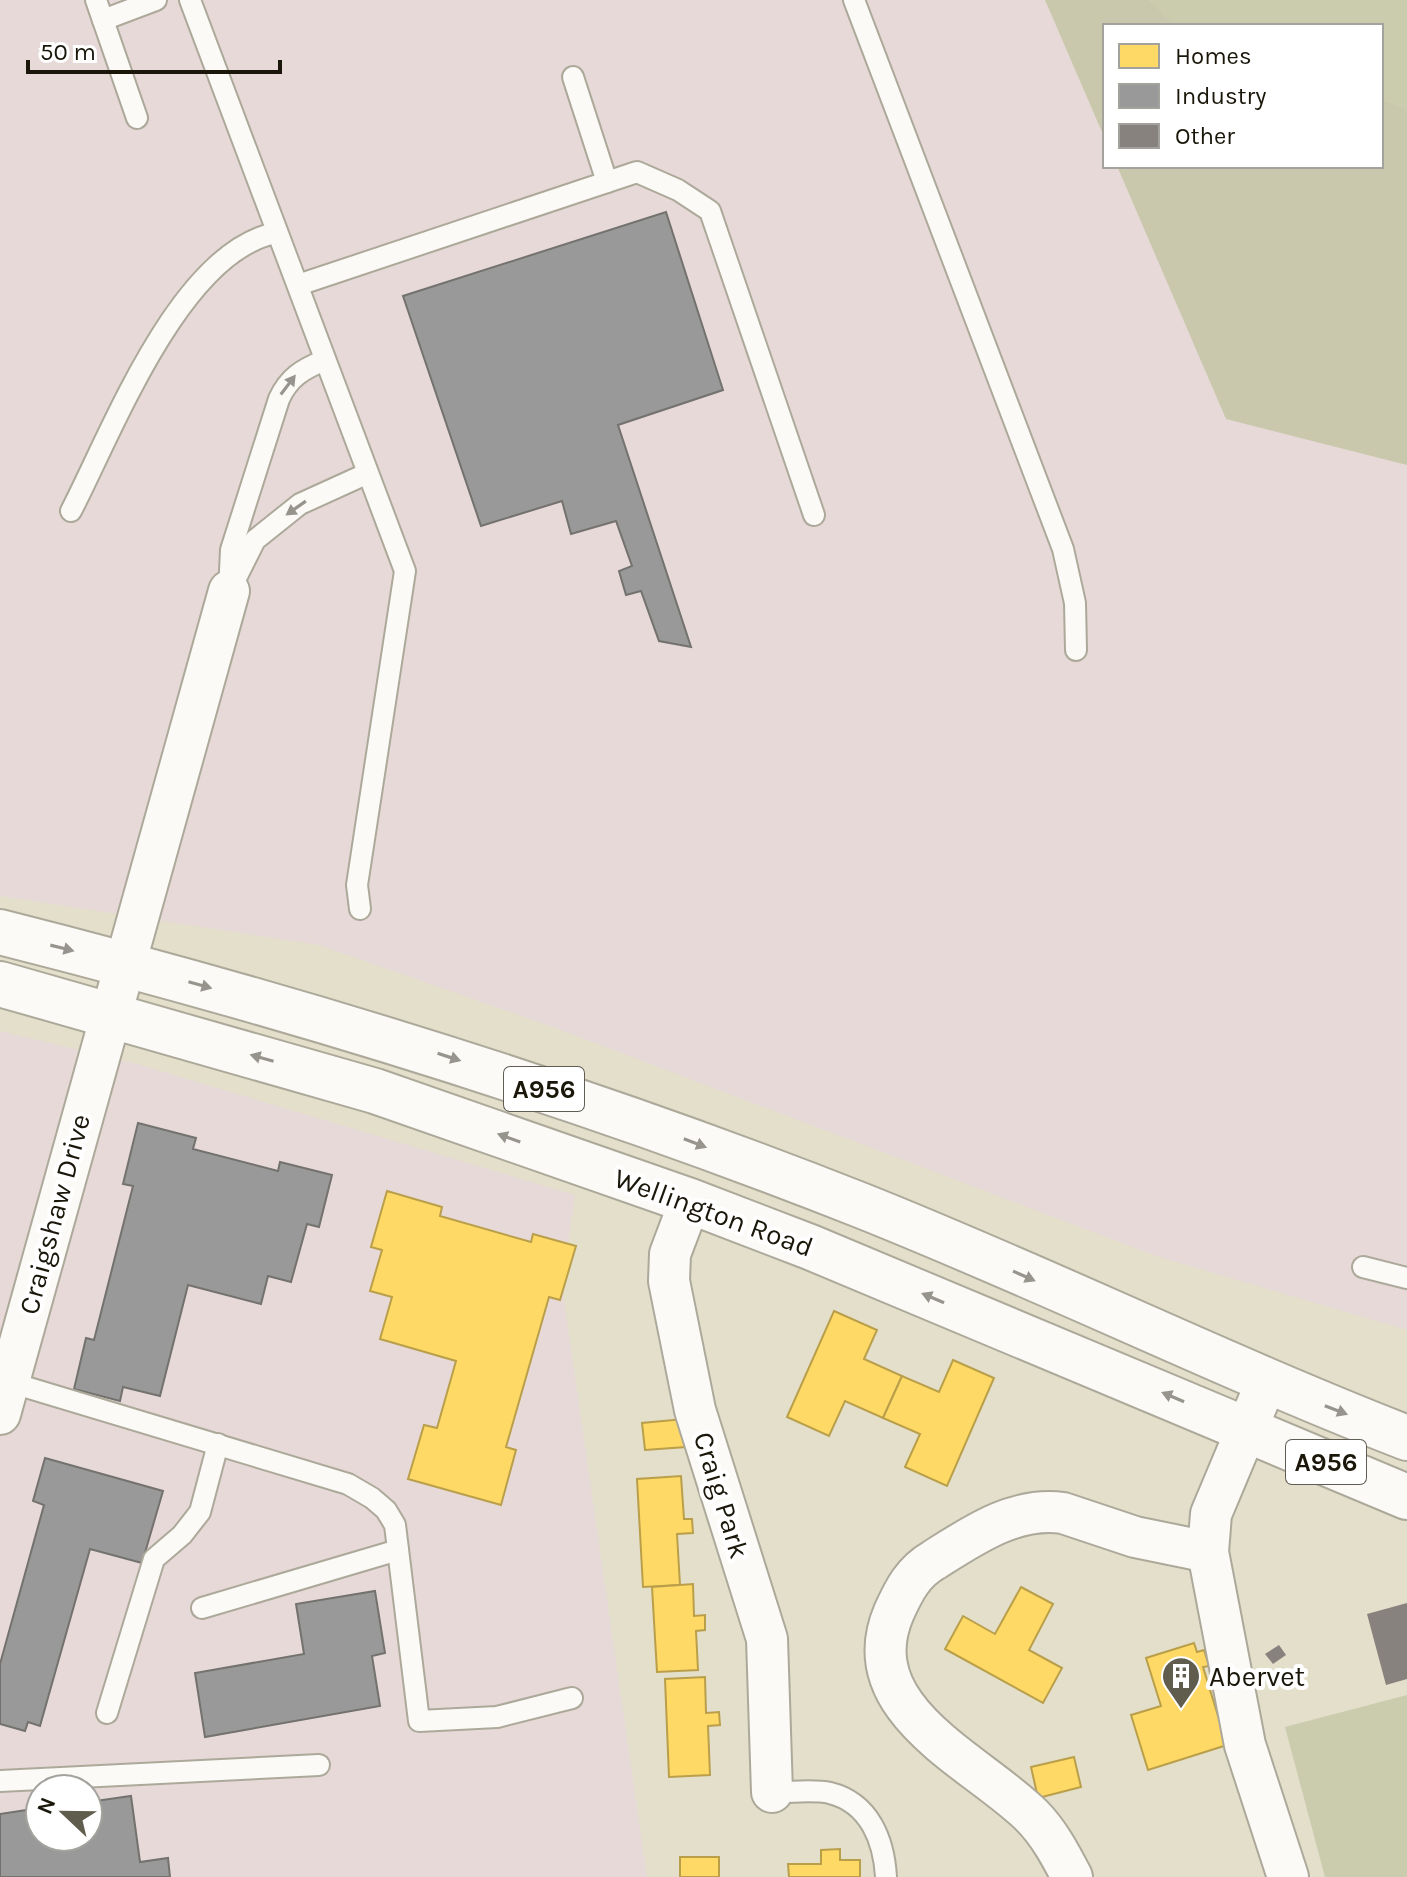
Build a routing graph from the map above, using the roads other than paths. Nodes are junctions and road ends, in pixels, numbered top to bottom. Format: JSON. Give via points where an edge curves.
{"nodes":[{"id":1,"x":96,"y":0,"type":"edge"},
{"id":2,"x":156,"y":0,"type":"edge"},
{"id":3,"x":190,"y":0,"type":"edge"},
{"id":4,"x":854,"y":0,"type":"edge"},
{"id":5,"x":103,"y":20,"type":"junction"},
{"id":6,"x":573,"y":77,"type":"dead end"},
{"id":7,"x":137,"y":118,"type":"dead end"},
{"id":8,"x":607,"y":182,"type":"junction"},
{"id":9,"x":276,"y":233,"type":"junction"},
{"id":10,"x":298,"y":285,"type":"junction"},
{"id":11,"x":325,"y":360,"type":"junction"},
{"id":12,"x":366,"y":474,"type":"junction"},
{"id":13,"x":71,"y":511,"type":"dead end"},
{"id":14,"x":814,"y":515,"type":"dead end"},
{"id":15,"x":229,"y":591,"type":"junction"},
{"id":16,"x":1076,"y":650,"type":"dead end"},
{"id":17,"x":360,"y":909,"type":"dead end"},
{"id":18,"x":0,"y":932,"type":"edge"},
{"id":19,"x":125,"y":963,"type":"junction"},
{"id":20,"x":0,"y":984,"type":"edge"},
{"id":21,"x":109,"y":1014,"type":"junction"},
{"id":22,"x":690,"y":1201,"type":"junction"},
{"id":23,"x":1363,"y":1267,"type":"dead end"},
{"id":24,"x":1407,"y":1278,"type":"edge"},
{"id":25,"x":1266,"y":1383,"type":"junction"},
{"id":26,"x":4,"y":1398,"type":"edge"},
{"id":27,"x":1245,"y":1427,"type":"junction"},
{"id":28,"x":1407,"y":1438,"type":"edge"},
{"id":29,"x":218,"y":1444,"type":"junction"},
{"id":30,"x":1407,"y":1497,"type":"edge"},
{"id":31,"x":398,"y":1550,"type":"junction"},
{"id":32,"x":1208,"y":1552,"type":"junction"},
{"id":33,"x":202,"y":1608,"type":"dead end"},
{"id":34,"x":572,"y":1698,"type":"dead end"},
{"id":35,"x":107,"y":1713,"type":"dead end"},
{"id":36,"x":319,"y":1765,"type":"dead end"},
{"id":37,"x":0,"y":1781,"type":"edge"},
{"id":38,"x":772,"y":1792,"type":"joint"},
{"id":39,"x":886,"y":1877,"type":"edge"},
{"id":40,"x":1072,"y":1877,"type":"edge"},
{"id":41,"x":1288,"y":1877,"type":"edge"}],
"edges":[{"from":1,"to":5,"type":"lane"},
{"from":2,"to":5,"type":"lane"},
{"from":3,"to":9,"type":"lane"},
{"from":4,"to":16,"type":"lane","via":[[1063,549],[1075,603]]},
{"from":5,"to":7,"type":"lane"},
{"from":6,"to":8,"type":"lane"},
{"from":8,"to":10,"type":"lane"},
{"from":8,"to":14,"type":"lane","via":[[637,172],[710,211]]},
{"from":9,"to":10,"type":"lane"},
{"from":9,"to":13,"type":"lane","via":[[257,236],[219,261],[187,298],[132,382]]},
{"from":10,"to":11,"type":"lane"},
{"from":11,"to":12,"type":"lane"},
{"from":15,"to":11,"type":"lane","one_way":true,"via":[[231,550],[279,399],[286,383]]},
{"from":12,"to":15,"type":"lane","one_way":true,"via":[[300,504],[255,540]]},
{"from":12,"to":17,"type":"lane","via":[[405,571],[357,885]]},
{"from":15,"to":19,"type":"street","name":"Craigshaw Drive"},
{"from":18,"to":19,"type":"main road","name":"Wellington Road","number":"A956","one_way":true},
{"from":19,"to":21,"type":"street","name":"Craigshaw Drive"},
{"from":19,"to":25,"type":"main road","name":"Wellington Road","number":"A956","one_way":true,"via":[[401,1042],[611,1111],[863,1207]]},
{"from":20,"to":21,"type":"main road","name":"Wellington Road","number":"A956"},
{"from":22,"to":21,"type":"main road","name":"Wellington Road","number":"A956","one_way":true,"via":[[375,1091]]},
{"from":21,"to":26,"type":"street","name":"Craigshaw Drive"},
{"from":27,"to":22,"type":"main road","name":"Wellington Road","number":"A956","one_way":true},
{"from":22,"to":38,"type":"street","name":"Craig Park","via":[[670,1254],[669,1281],[695,1410],[767,1639]]},
{"from":23,"to":24,"type":"lane"},
{"from":25,"to":27,"type":"street"},
{"from":25,"to":28,"type":"main road","name":"Wellington Road","number":"A956","one_way":true},
{"from":26,"to":29,"type":"lane"},
{"from":27,"to":30,"type":"main road","name":"Wellington Road","number":"A956"},
{"from":27,"to":32,"type":"street","via":[[1211,1514]]},
{"from":29,"to":31,"type":"lane","via":[[348,1484],[372,1498],[395,1525]]},
{"from":29,"to":35,"type":"lane","via":[[200,1512],[154,1559]]},
{"from":31,"to":33,"type":"lane"},
{"from":31,"to":34,"type":"lane","via":[[419,1721],[497,1717]]},
{"from":32,"to":40,"type":"street","via":[[1050,1511],[1013,1518],[980,1531],[919,1569],[890,1622],[891,1678],[904,1706],[927,1732],[1033,1816]]},
{"from":32,"to":41,"type":"street","via":[[1245,1745]]},
{"from":36,"to":37,"type":"lane"},
{"from":38,"to":39,"type":"lane","via":[[830,1793],[864,1813],[884,1848]]}]}
